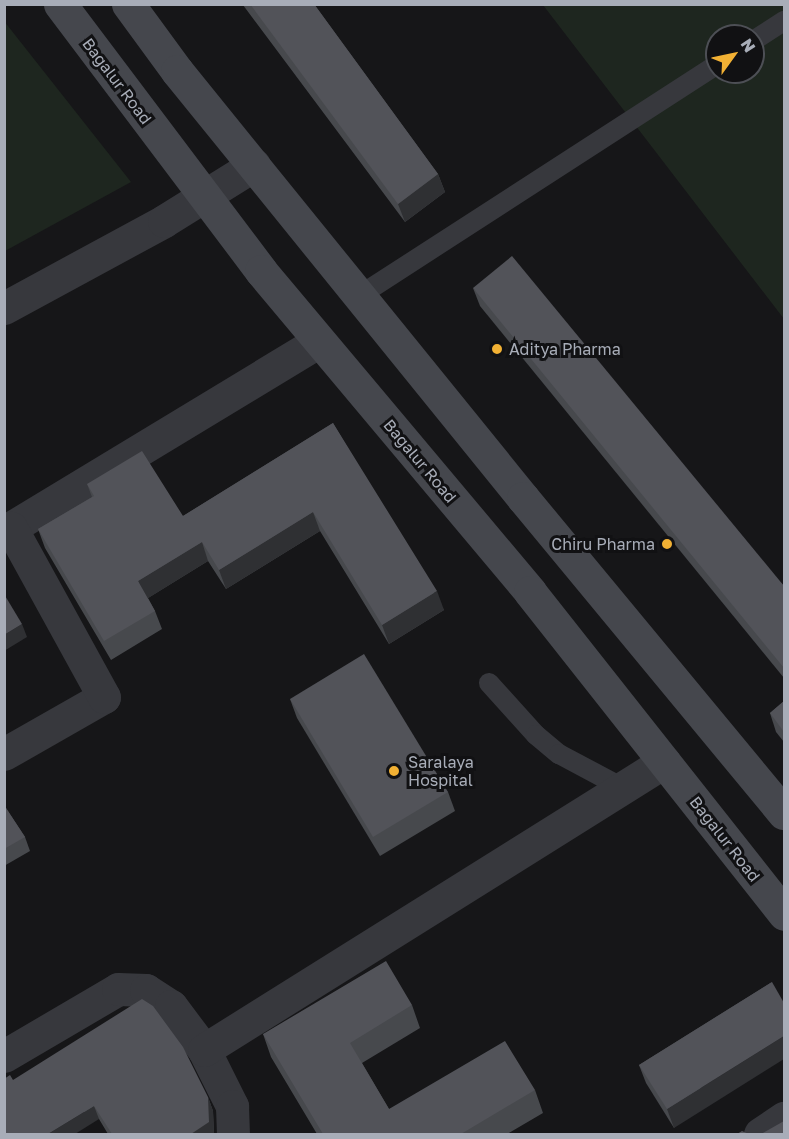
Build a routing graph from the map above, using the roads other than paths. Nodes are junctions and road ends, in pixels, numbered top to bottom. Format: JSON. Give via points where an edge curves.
{"nodes":[{"id":1,"x":60,"y":4,"type":"edge"},
{"id":2,"x":128,"y":4,"type":"edge"},
{"id":3,"x":784,"y":21,"type":"edge"},
{"id":4,"x":765,"y":33,"type":"edge"},
{"id":5,"x":705,"y":72,"type":"edge"},
{"id":6,"x":254,"y":165,"type":"junction"},
{"id":7,"x":204,"y":195,"type":"junction"},
{"id":8,"x":359,"y":296,"type":"junction"},
{"id":9,"x":4,"y":308,"type":"edge"},
{"id":10,"x":320,"y":341,"type":"junction"},
{"id":11,"x":8,"y":530,"type":"edge"},
{"id":12,"x":489,"y":683,"type":"dead end"},
{"id":13,"x":4,"y":754,"type":"edge"},
{"id":14,"x":664,"y":762,"type":"junction"},
{"id":15,"x":623,"y":788,"type":"junction"},
{"id":16,"x":784,"y":813,"type":"edge"},
{"id":17,"x":784,"y":914,"type":"edge"},
{"id":18,"x":204,"y":1050,"type":"junction"},
{"id":19,"x":4,"y":1056,"type":"edge"},
{"id":20,"x":784,"y":1118,"type":"edge"},
{"id":21,"x":233,"y":1134,"type":"edge"},
{"id":22,"x":760,"y":1134,"type":"edge"}],
"edges":[{"from":1,"to":7,"type":"main road","name":"Bagalur Road"},
{"from":2,"to":6,"type":"main road"},
{"from":3,"to":4,"type":"lane"},
{"from":5,"to":8,"type":"lane"},
{"from":6,"to":7,"type":"street"},
{"from":6,"to":8,"type":"main road"},
{"from":7,"to":9,"type":"street"},
{"from":7,"to":10,"type":"main road","name":"Bagalur Road"},
{"from":8,"to":16,"type":"main road"},
{"from":10,"to":11,"type":"street"},
{"from":10,"to":14,"type":"main road","name":"Bagalur Road","via":[[530,592]]},
{"from":11,"to":13,"type":"street","via":[[104,697]]},
{"from":12,"to":15,"type":"lane","via":[[536,735],[559,754]]},
{"from":14,"to":15,"type":"street"},
{"from":14,"to":17,"type":"main road","name":"Bagalur Road"},
{"from":15,"to":18,"type":"street"},
{"from":18,"to":19,"type":"street","via":[[171,1006],[146,990],[118,989]]},
{"from":18,"to":21,"type":"street","via":[[232,1106]]},
{"from":20,"to":22,"type":"street"}]}
